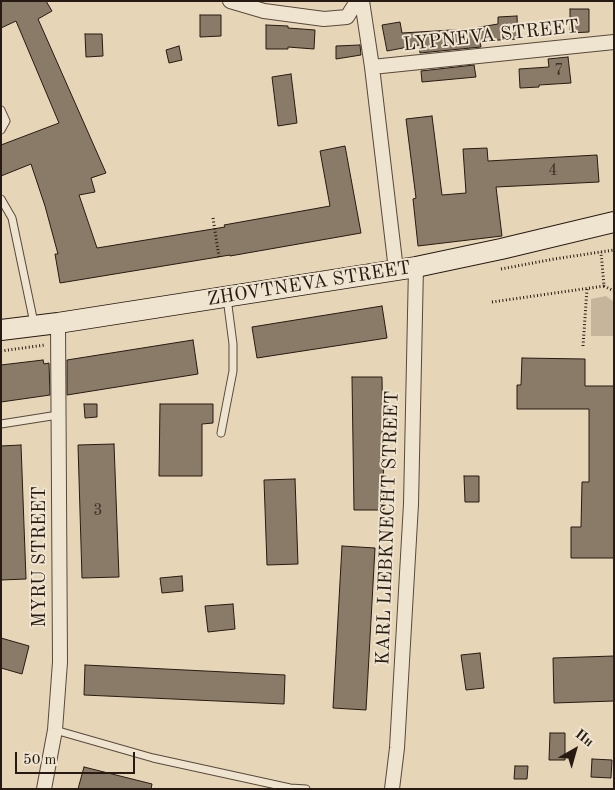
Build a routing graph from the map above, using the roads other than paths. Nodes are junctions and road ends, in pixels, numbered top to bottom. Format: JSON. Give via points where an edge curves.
{"nodes":[{"id":1,"x":230,"y":1,"type":"edge"},
{"id":2,"x":356,"y":1,"type":"edge"},
{"id":3,"x":362,"y":1,"type":"edge"},
{"id":4,"x":614,"y":42,"type":"edge"},
{"id":5,"x":372,"y":67,"type":"junction"},
{"id":6,"x":1,"y":110,"type":"edge"},
{"id":7,"x":1,"y":130,"type":"edge"},
{"id":8,"x":1,"y":199,"type":"edge"},
{"id":9,"x":614,"y":222,"type":"edge"},
{"id":10,"x":406,"y":269,"type":"junction"},
{"id":11,"x":227,"y":297,"type":"junction"},
{"id":12,"x":58,"y":323,"type":"junction"},
{"id":13,"x":34,"y":326,"type":"junction"},
{"id":14,"x":1,"y":330,"type":"edge"},
{"id":15,"x":58,"y":415,"type":"junction"},
{"id":16,"x":1,"y":424,"type":"edge"},
{"id":17,"x":221,"y":433,"type":"dead end"},
{"id":18,"x":55,"y":730,"type":"junction"},
{"id":19,"x":44,"y":789,"type":"edge"},
{"id":20,"x":306,"y":789,"type":"edge"},
{"id":21,"x":392,"y":789,"type":"edge"}],
"edges":[{"from":1,"to":2,"type":"street","via":[[264,11],[324,19],[347,17]]},
{"from":3,"to":5,"type":"street","name":"KARL LIEBKNECHT STREET"},
{"from":4,"to":5,"type":"street","name":"LYPNEVA STREET"},
{"from":5,"to":10,"type":"street","name":"KARL LIEBKNECHT STREET"},
{"from":6,"to":7,"type":"lane","via":[[6,121]]},
{"from":8,"to":13,"type":"lane","via":[[12,218]]},
{"from":9,"to":10,"type":"main road","name":"ZHOVTNEVA STREET"},
{"from":10,"to":11,"type":"main road","name":"ZHOVTNEVA STREET"},
{"from":10,"to":21,"type":"street","name":"KARL LIEBKNECHT STREET","via":[[411,504]]},
{"from":11,"to":12,"type":"main road","name":"ZHOVTNEVA STREET"},
{"from":11,"to":17,"type":"lane","via":[[233,344],[232,371]]},
{"from":12,"to":13,"type":"main road","name":"ZHOVTNEVA STREET"},
{"from":12,"to":15,"type":"street","name":"MYRU STREET"},
{"from":13,"to":14,"type":"main road","name":"ZHOVTNEVA STREET"},
{"from":15,"to":16,"type":"lane"},
{"from":15,"to":18,"type":"street","name":"MYRU STREET","via":[[60,662]]},
{"from":18,"to":19,"type":"street","name":"MYRU STREET"},
{"from":18,"to":20,"type":"lane","via":[[153,758]]}]}
